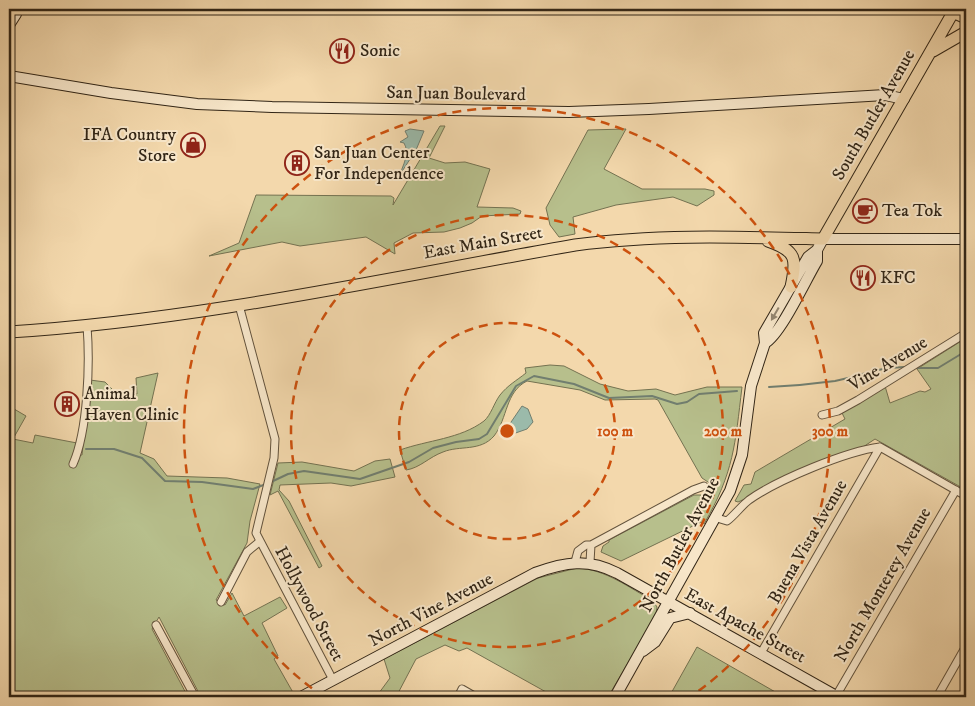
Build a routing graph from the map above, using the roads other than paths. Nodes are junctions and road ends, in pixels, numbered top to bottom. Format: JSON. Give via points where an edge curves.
{"nodes":[{"id":1,"x":16,"y":9,"type":"edge"},
{"id":2,"x":951,"y":10,"type":"edge"},
{"id":3,"x":966,"y":18,"type":"edge"},
{"id":4,"x":9,"y":25,"type":"edge"},
{"id":5,"x":966,"y":32,"type":"edge"},
{"id":6,"x":931,"y":52,"type":"junction"},
{"id":7,"x":9,"y":76,"type":"edge"},
{"id":8,"x":904,"y":99,"type":"junction"},
{"id":9,"x":757,"y":238,"type":"junction"},
{"id":10,"x":824,"y":239,"type":"junction"},
{"id":11,"x":966,"y":239,"type":"edge"},
{"id":12,"x":817,"y":250,"type":"junction"},
{"id":13,"x":791,"y":287,"type":"junction"},
{"id":14,"x":239,"y":305,"type":"junction"},
{"id":15,"x":87,"y":326,"type":"junction"},
{"id":16,"x":9,"y":332,"type":"edge"},
{"id":17,"x":966,"y":333,"type":"edge"},
{"id":18,"x":765,"y":343,"type":"junction"},
{"id":19,"x":822,"y":415,"type":"dead end"},
{"id":20,"x":880,"y":447,"type":"junction"},
{"id":21,"x":73,"y":464,"type":"dead end"},
{"id":22,"x":704,"y":486,"type":"dead end"},
{"id":23,"x":956,"y":490,"type":"junction"},
{"id":24,"x":966,"y":496,"type":"edge"},
{"id":25,"x":717,"y":518,"type":"junction"},
{"id":26,"x":259,"y":542,"type":"junction"},
{"id":27,"x":591,"y":545,"type":"junction"},
{"id":28,"x":582,"y":562,"type":"junction"},
{"id":29,"x":669,"y":601,"type":"junction"},
{"id":30,"x":221,"y":602,"type":"dead end"},
{"id":31,"x":690,"y":613,"type":"junction"},
{"id":32,"x":156,"y":625,"type":"dead end"},
{"id":33,"x":966,"y":646,"type":"edge"},
{"id":34,"x":641,"y":653,"type":"junction"},
{"id":35,"x":761,"y":653,"type":"junction"},
{"id":36,"x":333,"y":680,"type":"junction"},
{"id":37,"x":619,"y":696,"type":"edge"},
{"id":38,"x":194,"y":697,"type":"edge"},
{"id":39,"x":301,"y":697,"type":"edge"},
{"id":40,"x":458,"y":697,"type":"edge"},
{"id":41,"x":476,"y":697,"type":"edge"},
{"id":42,"x":837,"y":697,"type":"edge"},
{"id":43,"x":937,"y":697,"type":"edge"}],
"edges":[{"from":1,"to":4,"type":"main road"},
{"from":2,"to":3,"type":"main road"},
{"from":2,"to":6,"type":"main road","name":"South Butler Avenue"},
{"from":5,"to":6,"type":"main road"},
{"from":6,"to":8,"type":"main road","name":"South Butler Avenue"},
{"from":7,"to":8,"type":"main road","name":"San Juan Boulevard","via":[[197,104],[272,107],[569,112],[885,95]]},
{"from":8,"to":10,"type":"main road","name":"South Butler Avenue"},
{"from":9,"to":10,"type":"main road","name":"East Main Street"},
{"from":9,"to":13,"type":"main road","via":[[792,253]]},
{"from":9,"to":14,"type":"main road","name":"East Main Street","via":[[625,238]]},
{"from":10,"to":11,"type":"main road","name":"East Main Street"},
{"from":10,"to":12,"type":"main road","name":"North Butler Avenue"},
{"from":12,"to":13,"type":"main road","name":"North Butler Avenue","via":[[808,257]]},
{"from":12,"to":18,"type":"main road","name":"North Butler Avenue","via":[[817,261],[773,338]]},
{"from":13,"to":18,"type":"main road","name":"North Butler Avenue","one_way":true,"via":[[764,333]]},
{"from":14,"to":15,"type":"main road","name":"East Main Street"},
{"from":14,"to":26,"type":"street","via":[[275,439],[274,458],[256,528]]},
{"from":15,"to":16,"type":"main road","name":"East Main Street"},
{"from":15,"to":21,"type":"street","via":[[88,363],[78,452]]},
{"from":17,"to":19,"type":"street","name":"Vine Avenue","via":[[845,407]]},
{"from":18,"to":25,"type":"main road","name":"North Butler Avenue","via":[[751,386],[740,465]]},
{"from":20,"to":23,"type":"street"},
{"from":20,"to":25,"type":"street","via":[[818,466],[748,500],[727,521]]},
{"from":20,"to":35,"type":"street","name":"Buena Vista Avenue"},
{"from":22,"to":27,"type":"street"},
{"from":23,"to":24,"type":"street"},
{"from":23,"to":42,"type":"street","name":"North Monterey Avenue"},
{"from":25,"to":29,"type":"main road","name":"North Butler Avenue"},
{"from":26,"to":30,"type":"street","via":[[247,552]]},
{"from":26,"to":36,"type":"street","name":"Hollywood Street"},
{"from":27,"to":28,"type":"street"},
{"from":27,"to":28,"type":"street","via":[[578,550]]},
{"from":28,"to":29,"type":"main road","name":"East Apache Street","via":[[609,568]]},
{"from":28,"to":36,"type":"main road","name":"North Vine Avenue","via":[[562,564],[535,573]]},
{"from":29,"to":31,"type":"main road","name":"East Apache Street"},
{"from":29,"to":34,"type":"main road","name":"North Butler Avenue"},
{"from":31,"to":34,"type":"main road","via":[[670,618],[655,642]]},
{"from":31,"to":35,"type":"main road","name":"East Apache Street"},
{"from":32,"to":38,"type":"street"},
{"from":33,"to":43,"type":"street"},
{"from":34,"to":37,"type":"main road","name":"North Butler Avenue"},
{"from":35,"to":42,"type":"main road","name":"East Apache Street"},
{"from":36,"to":39,"type":"main road","name":"North Vine Avenue"},
{"from":40,"to":41,"type":"street","via":[[462,689]]}]}
